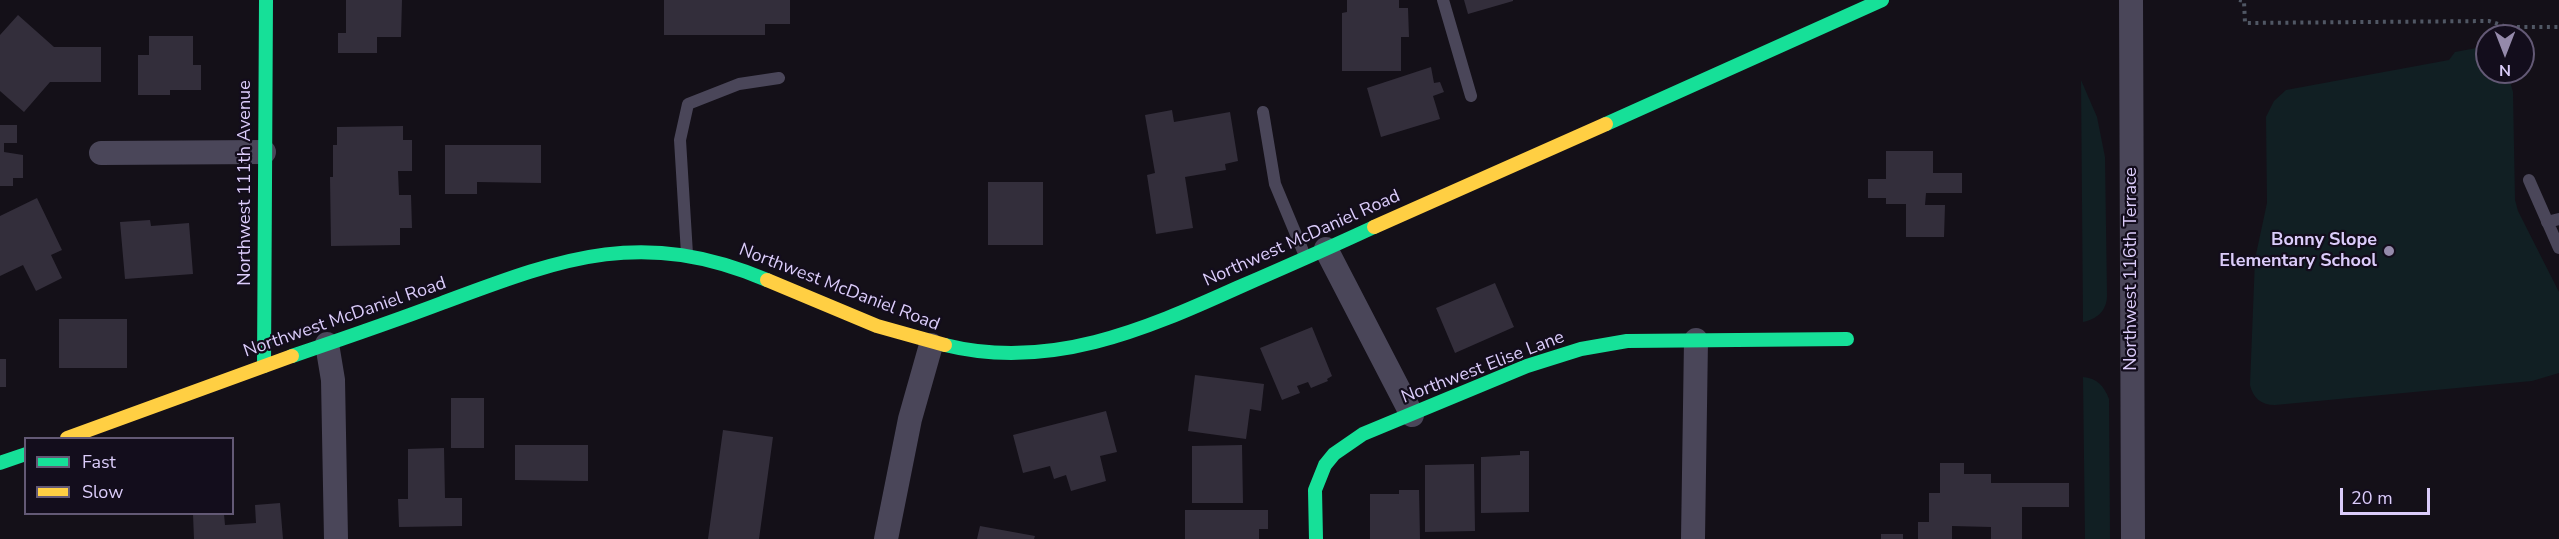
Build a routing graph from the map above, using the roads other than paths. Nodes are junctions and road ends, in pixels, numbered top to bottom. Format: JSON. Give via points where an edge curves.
{"nodes":[{"id":1,"x":266,"y":0,"type":"edge"},
{"id":2,"x":1443,"y":0,"type":"edge"},
{"id":3,"x":1881,"y":0,"type":"edge"},
{"id":4,"x":2131,"y":0,"type":"edge"},
{"id":5,"x":779,"y":78,"type":"dead end"},
{"id":6,"x":1471,"y":96,"type":"dead end"},
{"id":7,"x":1263,"y":112,"type":"dead end"},
{"id":8,"x":264,"y":152,"type":"junction"},
{"id":9,"x":101,"y":153,"type":"dead end"},
{"id":10,"x":2529,"y":180,"type":"dead end"},
{"id":11,"x":2553,"y":220,"type":"edge"},
{"id":12,"x":2559,"y":248,"type":"edge"},
{"id":13,"x":1316,"y":253,"type":"junction"},
{"id":14,"x":687,"y":255,"type":"junction"},
{"id":15,"x":1847,"y":339,"type":"dead end"},
{"id":16,"x":1696,"y":340,"type":"junction"},
{"id":17,"x":327,"y":344,"type":"junction"},
{"id":18,"x":932,"y":345,"type":"junction"},
{"id":19,"x":264,"y":366,"type":"junction"},
{"id":20,"x":1412,"y":415,"type":"junction"},
{"id":21,"x":70,"y":437,"type":"edge"},
{"id":22,"x":24,"y":455,"type":"edge"},
{"id":23,"x":0,"y":463,"type":"edge"},
{"id":24,"x":336,"y":539,"type":"edge"},
{"id":25,"x":886,"y":539,"type":"edge"},
{"id":26,"x":1316,"y":539,"type":"edge"},
{"id":27,"x":1693,"y":539,"type":"edge"},
{"id":28,"x":2133,"y":539,"type":"edge"}],
"edges":[{"from":1,"to":8,"type":"street","name":"Northwest 111th Avenue"},
{"from":2,"to":6,"type":"lane"},
{"from":3,"to":13,"type":"street","name":"Northwest McDaniel Road"},
{"from":4,"to":28,"type":"street","name":"Northwest 116th Terrace"},
{"from":5,"to":14,"type":"lane","via":[[739,84],[688,104],[681,140]]},
{"from":7,"to":13,"type":"lane","via":[[1275,184]]},
{"from":8,"to":9,"type":"street"},
{"from":8,"to":19,"type":"street","name":"Northwest 111th Avenue"},
{"from":10,"to":11,"type":"lane"},
{"from":11,"to":12,"type":"lane"},
{"from":13,"to":18,"type":"street","name":"Northwest McDaniel Road","via":[[1141,329],[1063,350],[996,354]]},
{"from":13,"to":20,"type":"street"},
{"from":14,"to":17,"type":"street","name":"Northwest McDaniel Road","via":[[637,252],[549,266]]},
{"from":14,"to":18,"type":"street","name":"Northwest McDaniel Road","via":[[732,265]]},
{"from":15,"to":16,"type":"street","name":"Northwest Elise Lane"},
{"from":16,"to":20,"type":"street","name":"Northwest Elise Lane","via":[[1627,341],[1581,349],[1527,366]]},
{"from":16,"to":27,"type":"street"},
{"from":17,"to":19,"type":"street","name":"Northwest McDaniel Road"},
{"from":17,"to":24,"type":"street","via":[[333,380]]},
{"from":18,"to":25,"type":"street","via":[[910,419]]},
{"from":19,"to":21,"type":"street","name":"Northwest McDaniel Road"},
{"from":20,"to":26,"type":"street","name":"Northwest Elise Lane","via":[[1354,439],[1325,465],[1313,494]]},
{"from":22,"to":23,"type":"street"}]}
